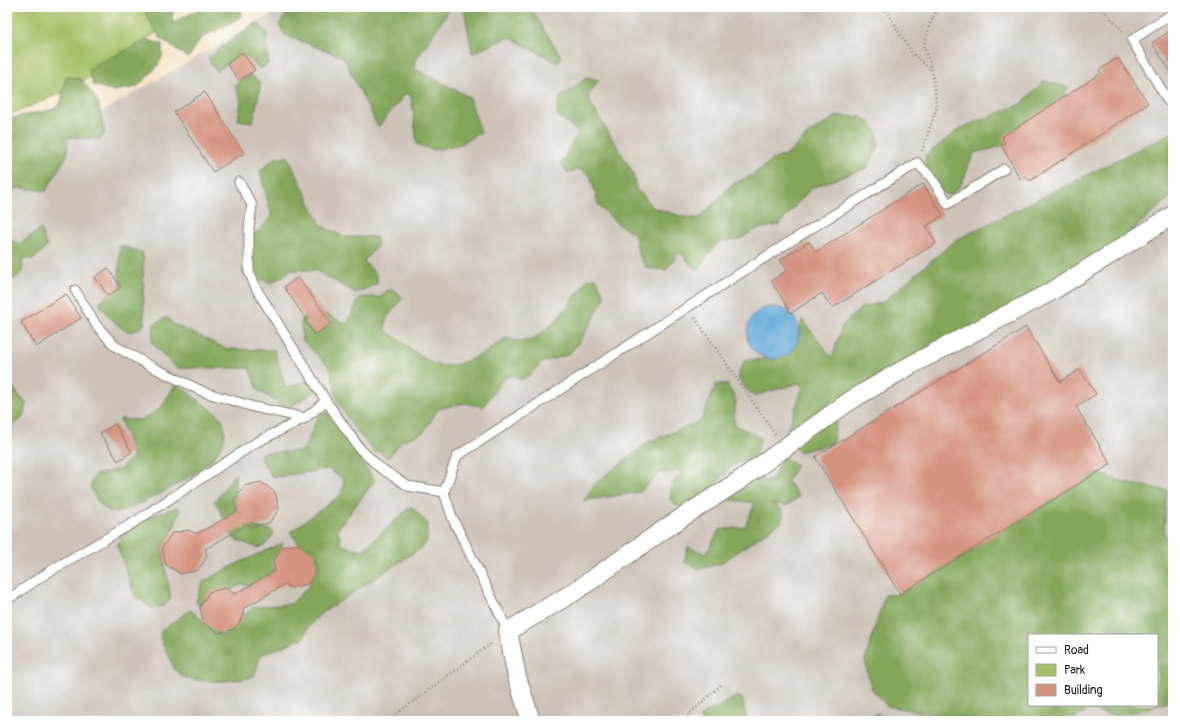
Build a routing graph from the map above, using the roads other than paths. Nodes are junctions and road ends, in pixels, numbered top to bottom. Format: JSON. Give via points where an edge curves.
{"nodes":[{"id":1,"x":1173,"y":13,"type":"edge"},
{"id":2,"x":1173,"y":98,"type":"edge"},
{"id":3,"x":1004,"y":169,"type":"dead end"},
{"id":4,"x":239,"y":182,"type":"dead end"},
{"id":5,"x":1173,"y":215,"type":"edge"},
{"id":6,"x":75,"y":290,"type":"dead end"},
{"id":7,"x":326,"y":401,"type":"junction"},
{"id":8,"x":305,"y":418,"type":"junction"},
{"id":9,"x":444,"y":492,"type":"junction"},
{"id":10,"x":7,"y":600,"type":"edge"},
{"id":11,"x":508,"y":631,"type":"junction"},
{"id":12,"x":531,"y":721,"type":"edge"}],
"edges":[{"from":1,"to":2,"type":"lane","via":[[1132,40],[1168,102]]},
{"from":3,"to":9,"type":"lane","via":[[948,204],[931,177],[917,163],[458,456]]},
{"from":4,"to":7,"type":"lane","via":[[252,205],[249,272],[257,290]]},
{"from":5,"to":11,"type":"street","via":[[1054,290],[911,365],[851,400],[784,449],[574,592]]},
{"from":6,"to":8,"type":"lane","via":[[97,326],[115,346],[152,367],[204,392],[254,407]]},
{"from":7,"to":8,"type":"lane"},
{"from":7,"to":9,"type":"lane","via":[[360,449],[379,467],[408,486]]},
{"from":8,"to":10,"type":"lane","via":[[257,442],[133,523]]},
{"from":9,"to":11,"type":"lane","via":[[456,524]]},
{"from":11,"to":12,"type":"street","via":[[517,677]]}]}
